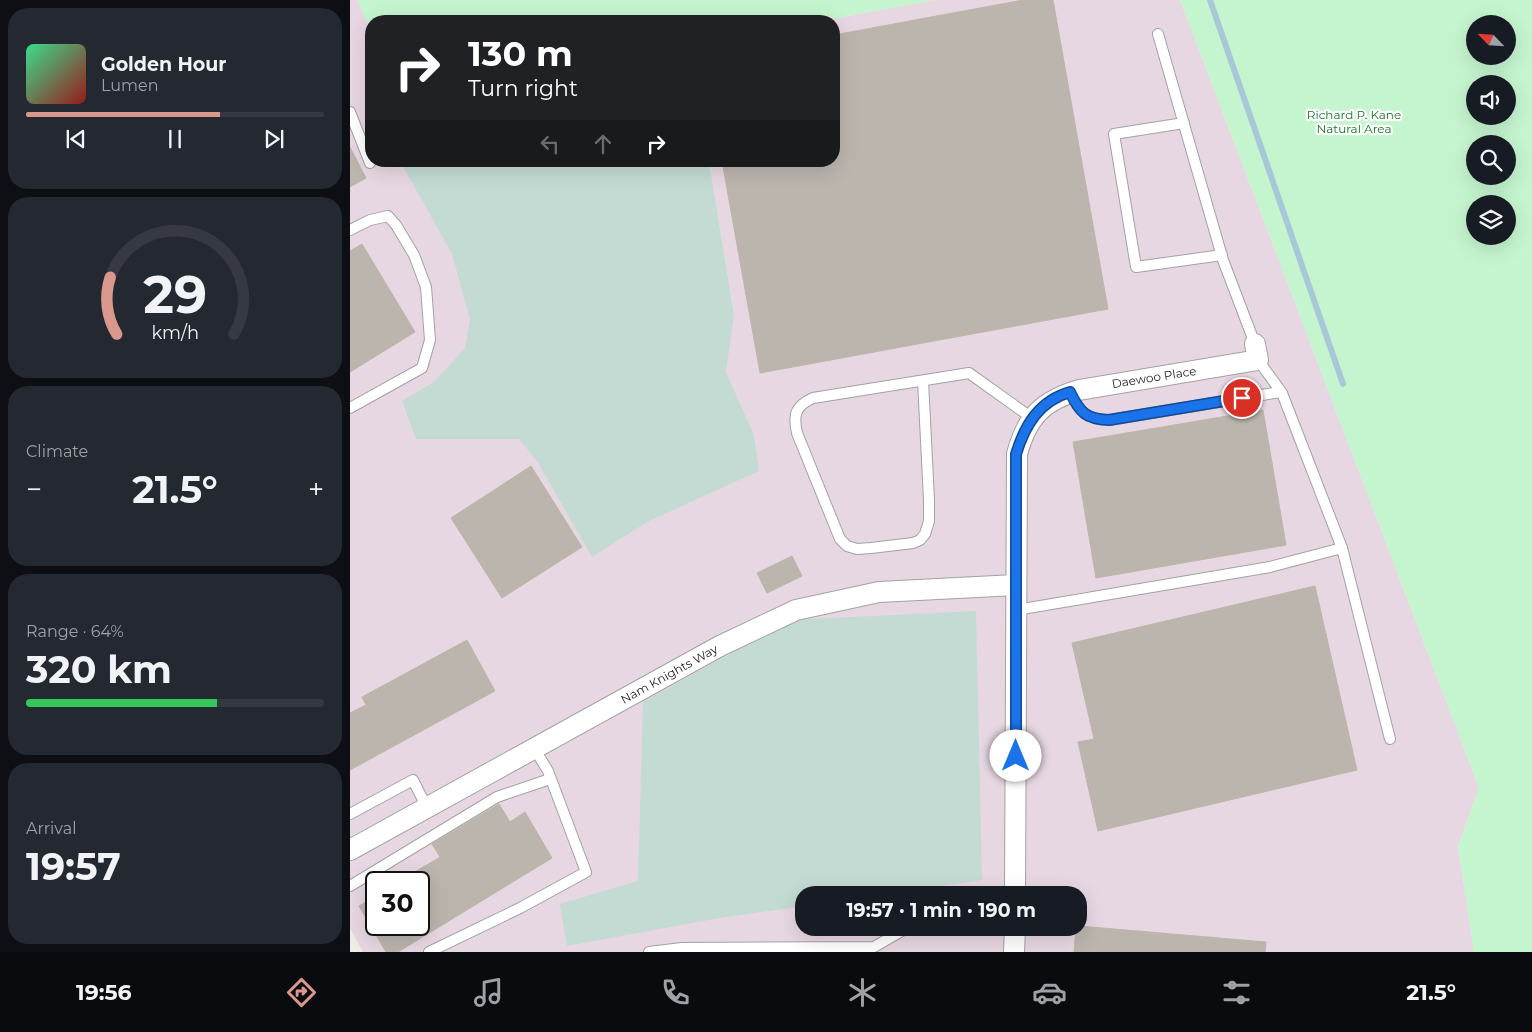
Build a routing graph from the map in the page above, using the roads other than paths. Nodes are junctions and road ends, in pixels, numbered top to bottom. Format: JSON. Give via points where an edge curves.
{"nodes":[{"id":1,"x":1158,"y":34,"type":"dead end"},
{"id":2,"x":350,"y":112,"type":"edge"},
{"id":3,"x":1184,"y":123,"type":"junction"},
{"id":4,"x":365,"y":150,"type":"edge"},
{"id":5,"x":350,"y":230,"type":"edge"},
{"id":6,"x":1222,"y":255,"type":"junction"},
{"id":7,"x":1256,"y":352,"type":"junction"},
{"id":8,"x":923,"y":381,"type":"junction"},
{"id":9,"x":1280,"y":392,"type":"junction"},
{"id":10,"x":1067,"y":393,"type":"junction"},
{"id":11,"x":350,"y":408,"type":"edge"},
{"id":12,"x":1032,"y":418,"type":"junction"},
{"id":13,"x":1342,"y":548,"type":"junction"},
{"id":14,"x":1016,"y":585,"type":"junction"},
{"id":15,"x":1016,"y":610,"type":"junction"},
{"id":16,"x":1390,"y":739,"type":"dead end"},
{"id":17,"x":534,"y":748,"type":"junction"},
{"id":18,"x":550,"y":779,"type":"junction"},
{"id":19,"x":427,"y":808,"type":"junction"},
{"id":20,"x":350,"y":814,"type":"edge"},
{"id":21,"x":350,"y":850,"type":"edge"},
{"id":22,"x":350,"y":886,"type":"edge"},
{"id":23,"x":1015,"y":886,"type":"edge"},
{"id":24,"x":893,"y":936,"type":"edge"},
{"id":25,"x":1014,"y":936,"type":"edge"},
{"id":26,"x":429,"y":952,"type":"edge"},
{"id":27,"x":649,"y":952,"type":"edge"},
{"id":28,"x":1014,"y":952,"type":"edge"}],
"edges":[{"from":1,"to":3,"type":"lane"},
{"from":2,"to":4,"type":"lane"},
{"from":3,"to":6,"type":"lane"},
{"from":3,"to":6,"type":"lane","via":[[1114,134],[1136,267]]},
{"from":5,"to":11,"type":"lane","via":[[388,216],[396,226],[414,255],[426,287],[430,340],[422,368]]},
{"from":6,"to":7,"type":"lane"},
{"from":7,"to":9,"type":"lane"},
{"from":7,"to":10,"type":"street","name":"Daewoo Place"},
{"from":8,"to":8,"type":"lane","via":[[813,398],[798,410],[794,420],[797,433],[840,539],[847,546],[857,549],[913,544],[925,534],[929,500]]},
{"from":8,"to":12,"type":"lane","via":[[969,373]]},
{"from":9,"to":10,"type":"lane","via":[[1109,420],[1085,414]]},
{"from":9,"to":13,"type":"lane"},
{"from":10,"to":12,"type":"street","via":[[1047,404]]},
{"from":12,"to":14,"type":"street","via":[[1016,454]]},
{"from":13,"to":15,"type":"lane","via":[[1270,567]]},
{"from":13,"to":16,"type":"lane"},
{"from":14,"to":15,"type":"street"},
{"from":14,"to":17,"type":"street","name":"Nam Knights Way","via":[[879,592],[796,610],[720,646]]},
{"from":15,"to":23,"type":"street"},
{"from":17,"to":18,"type":"lane"},
{"from":17,"to":19,"type":"street","name":"Nam Knights Way"},
{"from":18,"to":22,"type":"lane","via":[[497,797]]},
{"from":18,"to":26,"type":"lane","via":[[586,872]]},
{"from":19,"to":20,"type":"lane","via":[[413,780]]},
{"from":19,"to":21,"type":"street","name":"Nam Knights Way"},
{"from":24,"to":27,"type":"lane","via":[[874,947],[682,948]]},
{"from":25,"to":28,"type":"street"}]}
